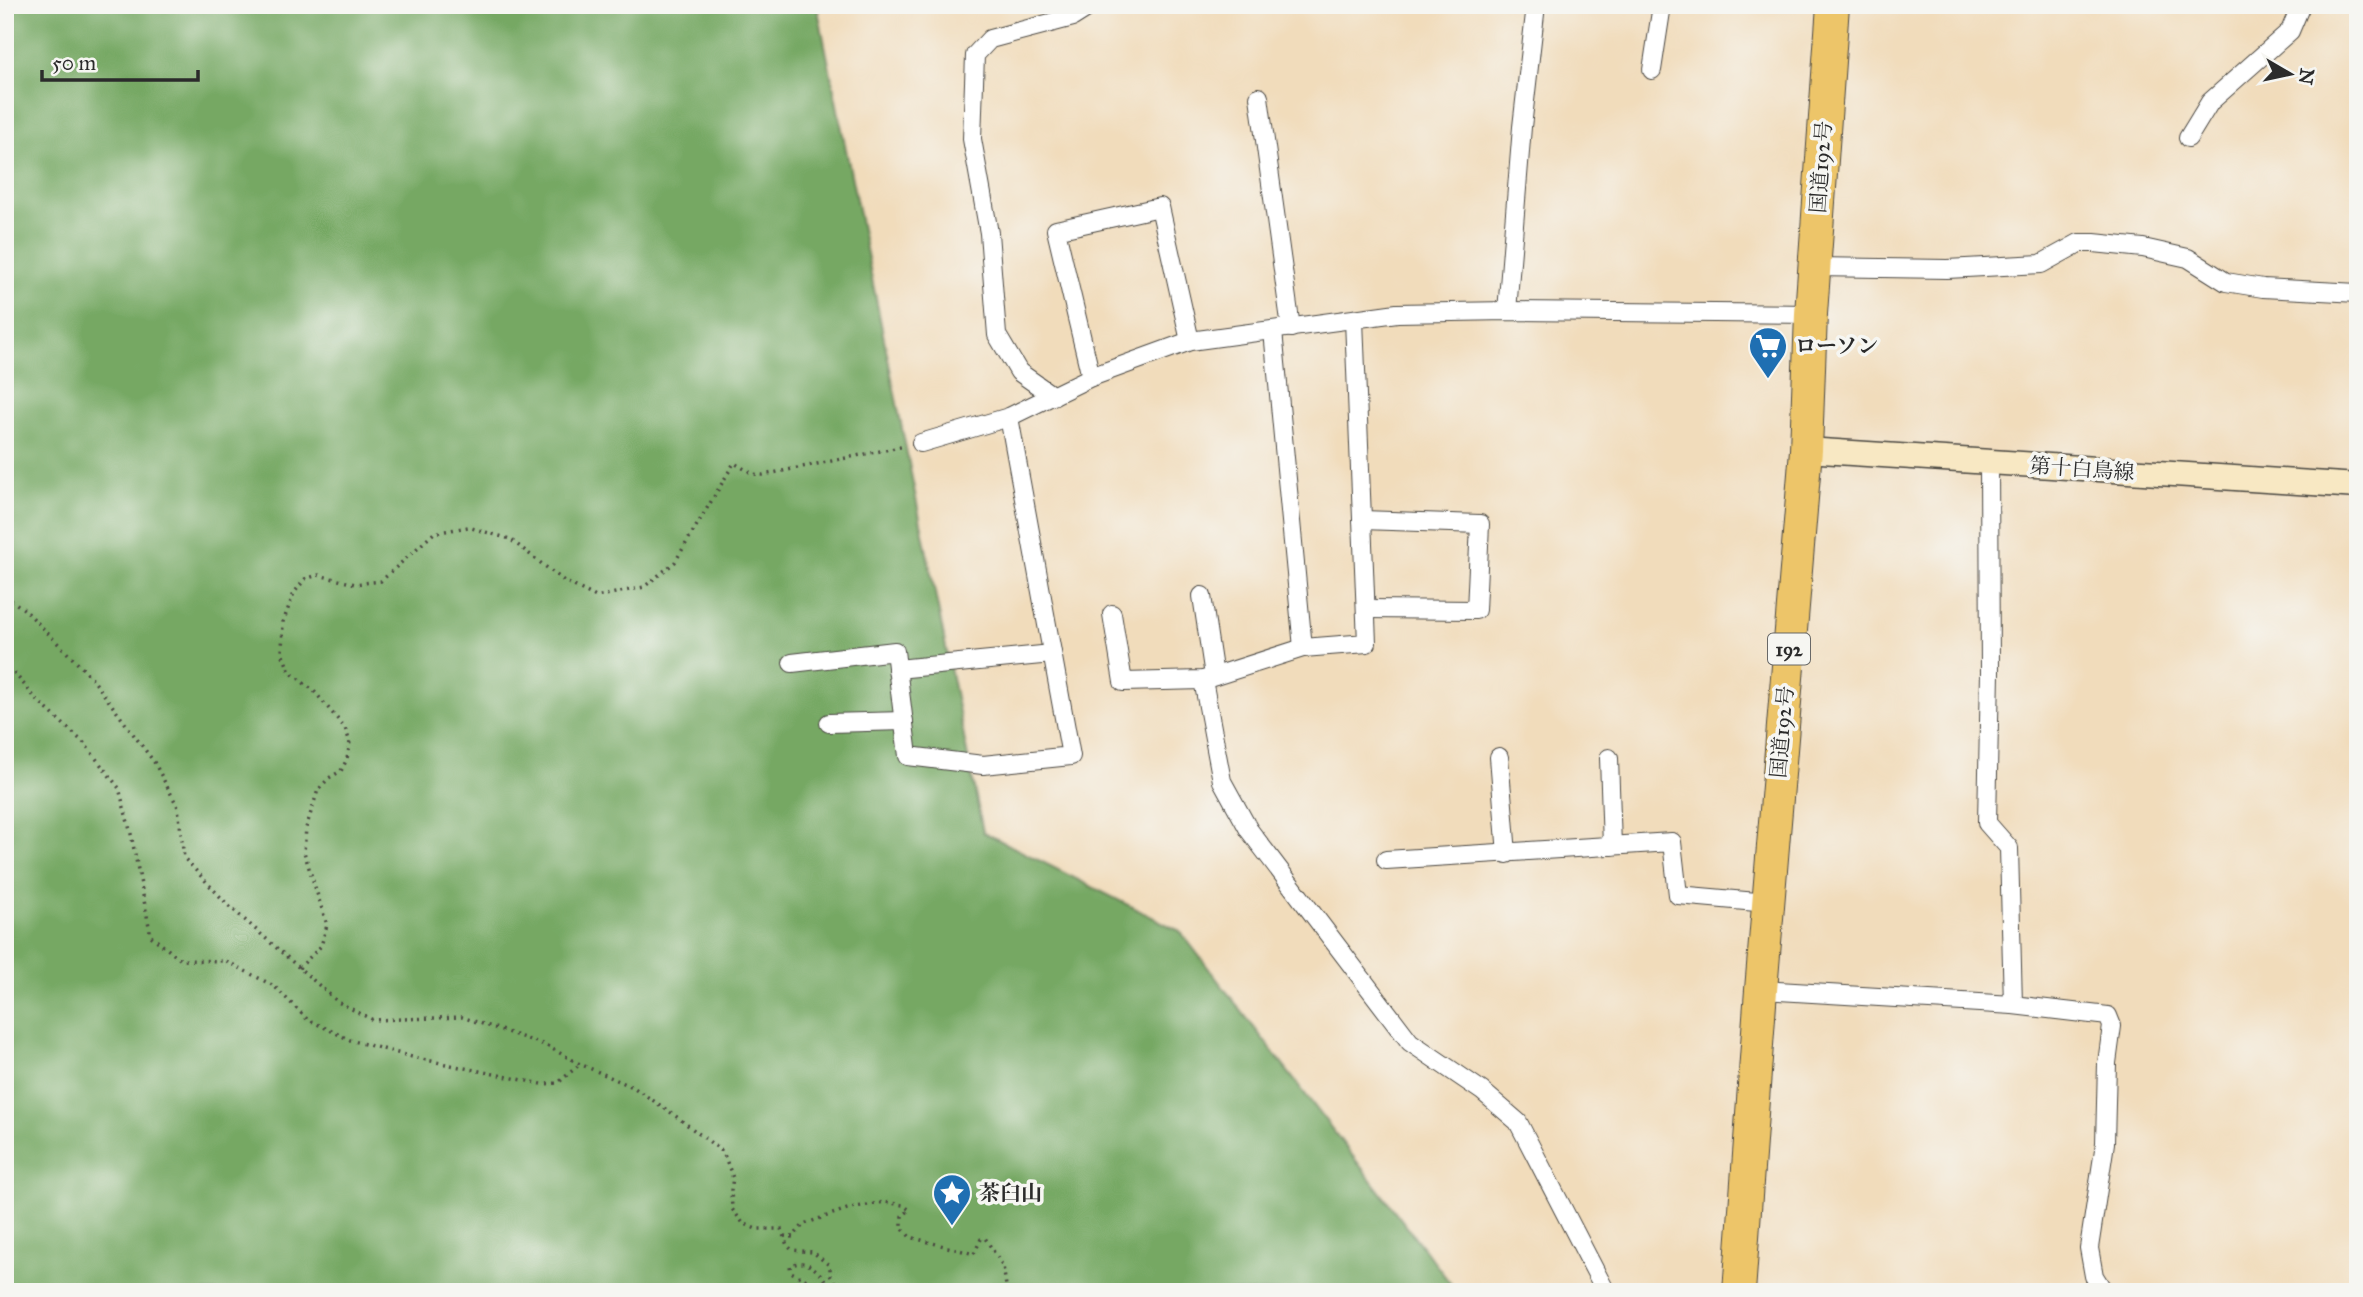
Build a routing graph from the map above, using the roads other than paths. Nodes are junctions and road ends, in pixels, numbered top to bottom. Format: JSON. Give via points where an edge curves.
{"nodes":[{"id":1,"x":1092,"y":5,"type":"edge"},
{"id":2,"x":1536,"y":5,"type":"edge"},
{"id":3,"x":1662,"y":5,"type":"edge"},
{"id":4,"x":1833,"y":5,"type":"edge"},
{"id":5,"x":2301,"y":5,"type":"edge"},
{"id":6,"x":1652,"y":71,"type":"dead end"},
{"id":7,"x":1259,"y":97,"type":"dead end"},
{"id":8,"x":2188,"y":138,"type":"dead end"},
{"id":9,"x":1814,"y":267,"type":"junction"},
{"id":10,"x":2358,"y":293,"type":"edge"},
{"id":11,"x":1507,"y":311,"type":"junction"},
{"id":12,"x":1811,"y":314,"type":"junction"},
{"id":13,"x":1354,"y":320,"type":"junction"},
{"id":14,"x":1291,"y":328,"type":"junction"},
{"id":15,"x":1273,"y":331,"type":"junction"},
{"id":16,"x":1190,"y":341,"type":"junction"},
{"id":17,"x":1091,"y":377,"type":"junction"},
{"id":18,"x":1053,"y":396,"type":"junction"},
{"id":19,"x":1009,"y":417,"type":"junction"},
{"id":20,"x":921,"y":443,"type":"road end"},
{"id":21,"x":1806,"y":450,"type":"junction"},
{"id":22,"x":1989,"y":463,"type":"junction"},
{"id":23,"x":2358,"y":486,"type":"edge"},
{"id":24,"x":1362,"y":520,"type":"junction"},
{"id":25,"x":1202,"y":596,"type":"dead end"},
{"id":26,"x":1366,"y":609,"type":"junction"},
{"id":27,"x":1112,"y":614,"type":"dead end"},
{"id":28,"x":1303,"y":648,"type":"junction"},
{"id":29,"x":1052,"y":654,"type":"junction"},
{"id":30,"x":792,"y":663,"type":"dead end"},
{"id":31,"x":897,"y":669,"type":"junction"},
{"id":32,"x":1209,"y":678,"type":"junction"},
{"id":33,"x":904,"y":721,"type":"junction"},
{"id":34,"x":829,"y":723,"type":"dead end"},
{"id":35,"x":1499,"y":757,"type":"dead end"},
{"id":36,"x":1609,"y":758,"type":"dead end"},
{"id":37,"x":1612,"y":846,"type":"junction"},
{"id":38,"x":1507,"y":854,"type":"junction"},
{"id":39,"x":1386,"y":860,"type":"dead end"},
{"id":40,"x":1768,"y":902,"type":"junction"},
{"id":41,"x":1761,"y":990,"type":"junction"},
{"id":42,"x":2013,"y":1005,"type":"junction"},
{"id":43,"x":1606,"y":1292,"type":"edge"},
{"id":44,"x":1739,"y":1292,"type":"edge"},
{"id":45,"x":2104,"y":1292,"type":"edge"}],
"edges":[{"from":1,"to":18,"type":"street","via":[[1073,17],[990,39],[975,55],[972,139],[989,233],[997,335],[1019,372]]},
{"from":2,"to":11,"type":"street"},
{"from":3,"to":6,"type":"street"},
{"from":4,"to":9,"type":"highway","name":"国道192号","number":"192"},
{"from":5,"to":8,"type":"street","via":[[2290,31],[2210,102]]},
{"from":7,"to":14,"type":"street"},
{"from":9,"to":10,"type":"street","via":[[1947,269],[2041,264],[2079,243],[2094,243],[2188,258],[2226,282]]},
{"from":9,"to":12,"type":"highway","name":"国道192号","number":"192"},
{"from":11,"to":12,"type":"street"},
{"from":11,"to":13,"type":"street","via":[[1397,313]]},
{"from":12,"to":21,"type":"highway","name":"国道192号","number":"192"},
{"from":13,"to":14,"type":"street"},
{"from":13,"to":24,"type":"street"},
{"from":14,"to":15,"type":"street"},
{"from":15,"to":16,"type":"street"},
{"from":15,"to":28,"type":"street"},
{"from":16,"to":17,"type":"street"},
{"from":16,"to":17,"type":"street","via":[[1160,206],[1056,230]]},
{"from":17,"to":18,"type":"street"},
{"from":18,"to":19,"type":"street"},
{"from":19,"to":20,"type":"street"},
{"from":19,"to":29,"type":"street"},
{"from":21,"to":22,"type":"main road","name":"第十白鳥線"},
{"from":21,"to":40,"type":"highway","name":"国道192号","number":"192"},
{"from":22,"to":23,"type":"main road","name":"第十白鳥線"},
{"from":22,"to":42,"type":"street","via":[[1987,823],[2009,848]]},
{"from":24,"to":26,"type":"street"},
{"from":24,"to":26,"type":"street","via":[[1480,524],[1476,610]]},
{"from":25,"to":32,"type":"street"},
{"from":26,"to":28,"type":"street","via":[[1367,643]]},
{"from":27,"to":32,"type":"street","via":[[1123,682]]},
{"from":28,"to":32,"type":"street"},
{"from":29,"to":31,"type":"street"},
{"from":29,"to":33,"type":"street","via":[[1071,756],[983,765],[908,755]]},
{"from":30,"to":31,"type":"street","via":[[895,651]]},
{"from":31,"to":33,"type":"street"},
{"from":32,"to":43,"type":"street","via":[[1222,781],[1249,830],[1410,1042],[1518,1122]]},
{"from":33,"to":34,"type":"street"},
{"from":35,"to":38,"type":"street"},
{"from":36,"to":37,"type":"street"},
{"from":37,"to":38,"type":"street"},
{"from":37,"to":40,"type":"street","via":[[1672,842],[1678,895]]},
{"from":38,"to":39,"type":"street"},
{"from":40,"to":41,"type":"highway","name":"国道192号","number":"192"},
{"from":41,"to":42,"type":"street"},
{"from":41,"to":44,"type":"highway","name":"国道192号","number":"192"},
{"from":42,"to":45,"type":"street","via":[[2108,1016],[2112,1026],[2105,1143],[2089,1248],[2094,1276]]}]}
